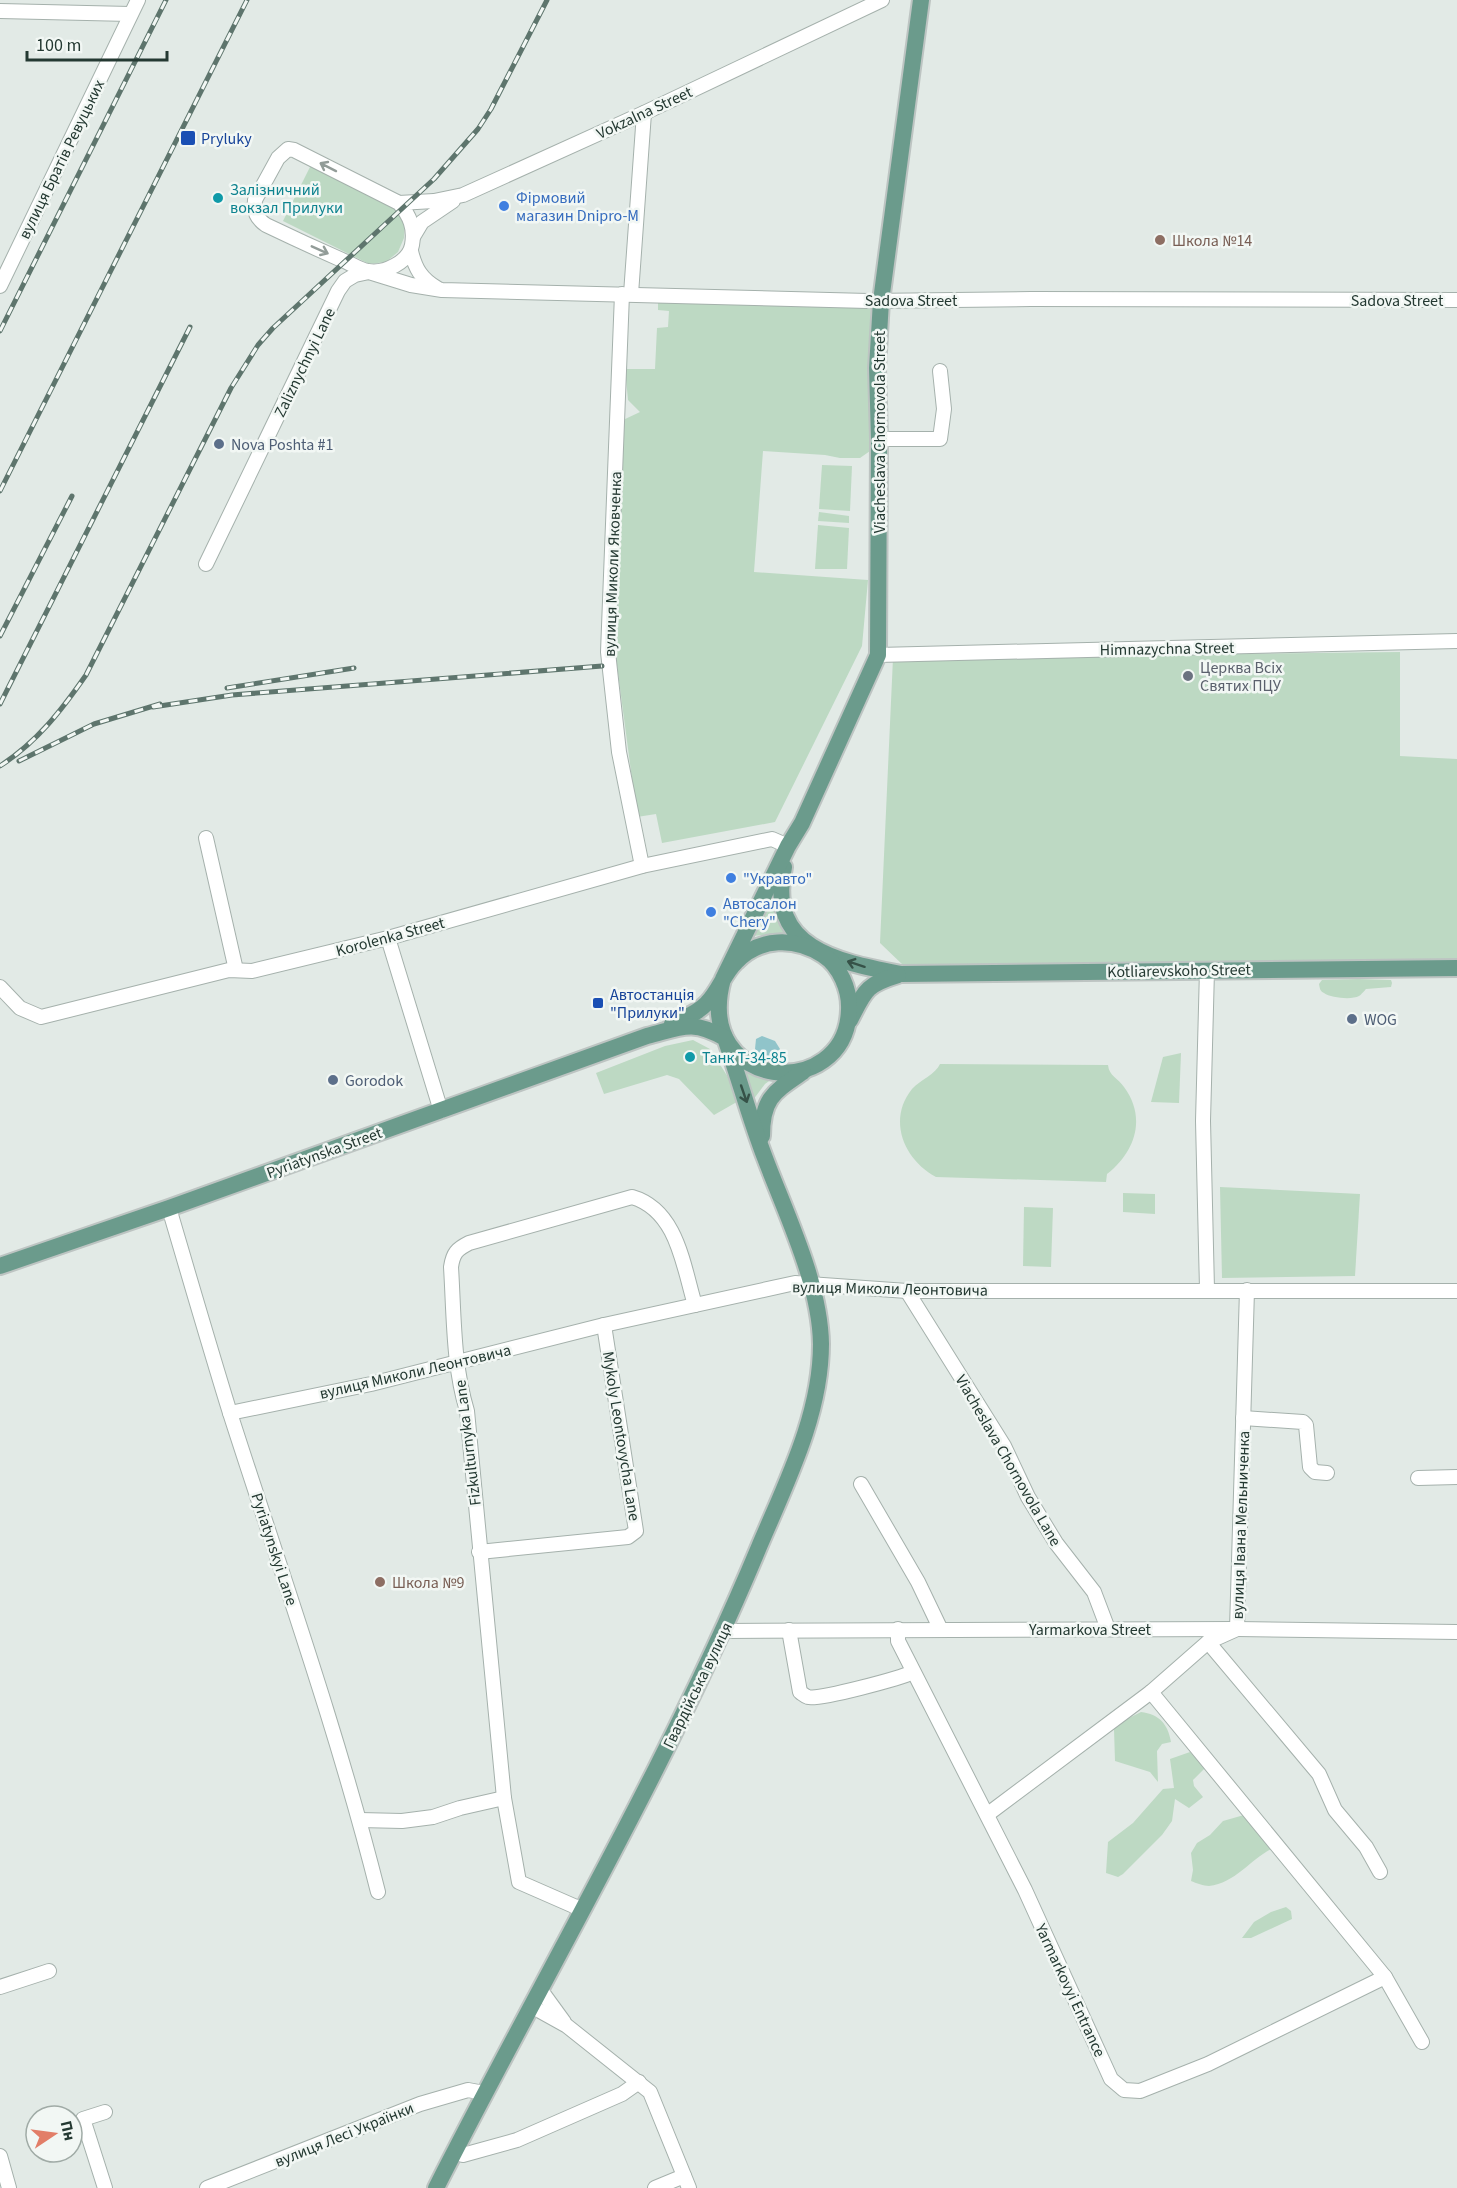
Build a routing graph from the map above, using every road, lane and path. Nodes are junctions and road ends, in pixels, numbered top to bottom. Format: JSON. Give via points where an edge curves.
{"nodes":[{"id":1,"x":138,"y":0,"type":"edge"},
{"id":2,"x":882,"y":0,"type":"edge"},
{"id":3,"x":921,"y":0,"type":"edge"},
{"id":4,"x":0,"y":11,"type":"edge"},
{"id":5,"x":130,"y":14,"type":"junction"},
{"id":6,"x":644,"y":113,"type":"junction"},
{"id":7,"x":463,"y":195,"type":"junction"},
{"id":8,"x":399,"y":203,"type":"junction"},
{"id":9,"x":412,"y":244,"type":"junction"},
{"id":10,"x":369,"y":272,"type":"junction"},
{"id":11,"x":0,"y":286,"type":"edge"},
{"id":12,"x":442,"y":290,"type":"junction"},
{"id":13,"x":626,"y":294,"type":"junction"},
{"id":14,"x":1457,"y":300,"type":"edge"},
{"id":15,"x":881,"y":301,"type":"junction"},
{"id":16,"x":940,"y":371,"type":"dead end"},
{"id":17,"x":879,"y":439,"type":"junction"},
{"id":18,"x":206,"y":564,"type":"dead end"},
{"id":19,"x":1457,"y":641,"type":"edge"},
{"id":20,"x":878,"y":655,"type":"junction"},
{"id":21,"x":206,"y":838,"type":"dead end"},
{"id":22,"x":788,"y":846,"type":"junction"},
{"id":23,"x":642,"y":866,"type":"junction"},
{"id":24,"x":388,"y":938,"type":"junction"},
{"id":25,"x":812,"y":948,"type":"junction"},
{"id":26,"x":1457,"y":968,"type":"edge"},
{"id":27,"x":236,"y":970,"type":"junction"},
{"id":28,"x":1207,"y":970,"type":"junction"},
{"id":29,"x":902,"y":974,"type":"junction"},
{"id":30,"x":723,"y":980,"type":"junction"},
{"id":31,"x":0,"y":987,"type":"edge"},
{"id":32,"x":846,"y":1029,"type":"junction"},
{"id":33,"x":647,"y":1036,"type":"junction"},
{"id":34,"x":725,"y":1038,"type":"junction"},
{"id":35,"x":806,"y":1070,"type":"junction"},
{"id":36,"x":441,"y":1111,"type":"junction"},
{"id":37,"x":763,"y":1152,"type":"junction"},
{"id":38,"x":169,"y":1208,"type":"junction"},
{"id":39,"x":0,"y":1266,"type":"edge"},
{"id":40,"x":813,"y":1285,"type":"junction"},
{"id":41,"x":1207,"y":1289,"type":"junction"},
{"id":42,"x":1247,"y":1290,"type":"junction"},
{"id":43,"x":907,"y":1291,"type":"junction"},
{"id":44,"x":1457,"y":1291,"type":"edge"},
{"id":45,"x":695,"y":1305,"type":"junction"},
{"id":46,"x":604,"y":1325,"type":"junction"},
{"id":47,"x":457,"y":1362,"type":"junction"},
{"id":48,"x":230,"y":1413,"type":"junction"},
{"id":49,"x":1243,"y":1418,"type":"junction"},
{"id":50,"x":1327,"y":1473,"type":"dead end"},
{"id":51,"x":1457,"y":1477,"type":"edge"},
{"id":52,"x":1418,"y":1478,"type":"dead end"},
{"id":53,"x":861,"y":1484,"type":"dead end"},
{"id":54,"x":479,"y":1552,"type":"junction"},
{"id":55,"x":898,"y":1629,"type":"junction"},
{"id":56,"x":1108,"y":1629,"type":"junction"},
{"id":57,"x":1237,"y":1629,"type":"junction"},
{"id":58,"x":789,"y":1630,"type":"junction"},
{"id":59,"x":940,"y":1630,"type":"junction"},
{"id":60,"x":724,"y":1631,"type":"junction"},
{"id":61,"x":1457,"y":1632,"type":"edge"},
{"id":62,"x":1208,"y":1642,"type":"junction"},
{"id":63,"x":913,"y":1672,"type":"junction"},
{"id":64,"x":1150,"y":1692,"type":"junction"},
{"id":65,"x":504,"y":1798,"type":"junction"},
{"id":66,"x":988,"y":1814,"type":"junction"},
{"id":67,"x":360,"y":1820,"type":"junction"},
{"id":68,"x":1380,"y":1872,"type":"dead end"},
{"id":69,"x":378,"y":1892,"type":"dead end"},
{"id":70,"x":583,"y":1910,"type":"junction"},
{"id":71,"x":49,"y":1971,"type":"dead end"},
{"id":72,"x":1385,"y":1977,"type":"junction"},
{"id":73,"x":0,"y":1987,"type":"edge"},
{"id":74,"x":540,"y":1989,"type":"junction"},
{"id":75,"x":531,"y":2006,"type":"junction"},
{"id":76,"x":567,"y":2026,"type":"junction"},
{"id":77,"x":1422,"y":2042,"type":"dead end"},
{"id":78,"x":639,"y":2082,"type":"junction"},
{"id":79,"x":484,"y":2093,"type":"junction"},
{"id":80,"x":105,"y":2112,"type":"dead end"},
{"id":81,"x":455,"y":2151,"type":"junction"},
{"id":82,"x":0,"y":2156,"type":"edge"},
{"id":83,"x":687,"y":2182,"type":"edge"},
{"id":84,"x":212,"y":2187,"type":"edge"},
{"id":85,"x":9,"y":2188,"type":"edge"},
{"id":86,"x":105,"y":2188,"type":"edge"},
{"id":87,"x":436,"y":2188,"type":"edge"},
{"id":88,"x":655,"y":2188,"type":"edge"}],
"edges":[{"from":1,"to":5,"type":"street","name":"вулиця Братів Ревуцьких"},
{"from":2,"to":6,"type":"street","name":"Vokzalna Street"},
{"from":3,"to":15,"type":"main road","name":"Viacheslava Chornovola Street"},
{"from":4,"to":5,"type":"street"},
{"from":5,"to":11,"type":"street","name":"вулиця Братів Ревуцьких"},
{"from":6,"to":7,"type":"street","name":"Vokzalna Street"},
{"from":6,"to":13,"type":"street","name":"вулиця Миколи Яковченка"},
{"from":7,"to":8,"type":"street","name":"Vokzalna Street"},
{"from":7,"to":9,"type":"street","via":[[422,222]]},
{"from":8,"to":9,"type":"street","via":[[409,214]]},
{"from":8,"to":10,"type":"street","one_way":true,"via":[[288,149],[278,158],[255,200],[258,220]]},
{"from":9,"to":10,"type":"street","via":[[403,261]]},
{"from":9,"to":12,"type":"street","via":[[419,273]]},
{"from":10,"to":12,"type":"street","name":"Sadova Street"},
{"from":10,"to":18,"type":"street","name":"Zaliznychnyi Lane","via":[[355,275],[338,291]]},
{"from":12,"to":13,"type":"street","name":"Sadova Street"},
{"from":13,"to":15,"type":"street","name":"Sadova Street"},
{"from":13,"to":23,"type":"street","name":"вулиця Миколи Яковченка","via":[[608,652],[619,752]]},
{"from":14,"to":15,"type":"street","name":"Sadova Street"},
{"from":15,"to":17,"type":"main road","name":"Viacheslava Chornovola Street","via":[[877,368]]},
{"from":16,"to":17,"type":"street","via":[[944,408],[939,439]]},
{"from":17,"to":20,"type":"main road","name":"Viacheslava Chornovola Street"},
{"from":19,"to":20,"type":"street","name":"Himnazychna Street"},
{"from":20,"to":22,"type":"main road","name":"Viacheslava Chornovola Street"},
{"from":21,"to":27,"type":"street"},
{"from":22,"to":23,"type":"street","name":"Korolenka Street","via":[[772,839]]},
{"from":22,"to":25,"type":"main road","via":[[780,902],[792,930]]},
{"from":22,"to":30,"type":"main road"},
{"from":23,"to":24,"type":"street","name":"Korolenka Street"},
{"from":24,"to":27,"type":"street","name":"Korolenka Street","via":[[252,971]]},
{"from":24,"to":36,"type":"street"},
{"from":29,"to":25,"type":"main road","one_way":true,"via":[[859,966]]},
{"from":25,"to":30,"type":"main road","via":[[792,942],[771,942],[751,949],[735,962]]},
{"from":25,"to":32,"type":"main road","via":[[828,958],[840,973],[847,991]]},
{"from":26,"to":28,"type":"main road","name":"Kotliarevskoho Street"},
{"from":27,"to":31,"type":"street","name":"Korolenka Street","via":[[40,1017],[20,1008]]},
{"from":28,"to":29,"type":"main road","name":"Kotliarevskoho Street"},
{"from":28,"to":41,"type":"street","via":[[1203,1121]]},
{"from":29,"to":32,"type":"main road","via":[[866,989]]},
{"from":30,"to":33,"type":"main road","via":[[700,1010]]},
{"from":30,"to":34,"type":"main road","via":[[718,1019]]},
{"from":32,"to":35,"type":"main road","via":[[830,1054]]},
{"from":33,"to":34,"type":"main road","via":[[699,1026]]},
{"from":33,"to":36,"type":"main road","name":"Pyriatynska Street"},
{"from":34,"to":35,"type":"main road","via":[[736,1054],[768,1072]]},
{"from":34,"to":37,"type":"main road","name":"Гвардійська вулиця","one_way":true},
{"from":35,"to":37,"type":"main road","via":[[766,1102]]},
{"from":36,"to":38,"type":"main road","name":"Pyriatynska Street"},
{"from":37,"to":40,"type":"main road","name":"Гвардійська вулиця"},
{"from":38,"to":39,"type":"main road","name":"Pyriatynska Street"},
{"from":38,"to":48,"type":"street","name":"Pyriatynskyi Lane"},
{"from":40,"to":43,"type":"street","name":"вулиця Миколи Леонтовича"},
{"from":40,"to":45,"type":"street","name":"вулиця Миколи Леонтовича","via":[[795,1283]]},
{"from":40,"to":60,"type":"main road","name":"Гвардійська вулиця","via":[[821,1342],[818,1382],[809,1420]]},
{"from":41,"to":42,"type":"street","name":"вулиця Миколи Леонтовича"},
{"from":41,"to":43,"type":"street","name":"вулиця Миколи Леонтовича"},
{"from":42,"to":44,"type":"street","name":"вулиця Миколи Леонтовича"},
{"from":42,"to":49,"type":"street","name":"вулиця Івана Мельниченка"},
{"from":43,"to":56,"type":"street","name":"Viacheslava Chornovola Lane","via":[[1004,1446],[1056,1543],[1094,1592]]},
{"from":45,"to":46,"type":"street","name":"вулиця Миколи Леонтовича"},
{"from":45,"to":47,"type":"street","name":"Fizkulturnyka Lane","via":[[674,1238],[661,1214],[644,1200],[619,1199],[457,1249],[451,1267]]},
{"from":46,"to":47,"type":"street","name":"вулиця Миколи Леонтовича"},
{"from":46,"to":54,"type":"street","name":"Mykoly Leontovycha Lane","via":[[636,1531],[628,1537]]},
{"from":47,"to":48,"type":"street","name":"вулиця Миколи Леонтовича"},
{"from":47,"to":54,"type":"street","name":"Fizkulturnyka Lane","via":[[467,1411]]},
{"from":48,"to":67,"type":"street","name":"Pyriatynskyi Lane"},
{"from":49,"to":50,"type":"street","via":[[1303,1422],[1310,1467],[1315,1472]]},
{"from":49,"to":57,"type":"street","name":"вулиця Івана Мельниченка"},
{"from":51,"to":52,"type":"street"},
{"from":53,"to":59,"type":"street","via":[[918,1582]]},
{"from":54,"to":65,"type":"street","name":"Fizkulturnyka Lane"},
{"from":55,"to":58,"type":"street","name":"Yarmarkova Street"},
{"from":55,"to":59,"type":"street","name":"Yarmarkova Street"},
{"from":55,"to":63,"type":"street","name":"Yarmarkovyi Entrance","via":[[898,1641]]},
{"from":56,"to":57,"type":"street","name":"Yarmarkova Street"},
{"from":56,"to":59,"type":"street","name":"Yarmarkova Street"},
{"from":57,"to":61,"type":"street","name":"Yarmarkova Street"},
{"from":57,"to":62,"type":"street","name":"вулиця Івана Мельниченка"},
{"from":58,"to":60,"type":"street","name":"Yarmarkova Street"},
{"from":58,"to":63,"type":"street","via":[[800,1692],[810,1698]]},
{"from":60,"to":70,"type":"main road","name":"Гвардійська вулиця"},
{"from":62,"to":64,"type":"street","name":"вулиця Івана Мельниченка"},
{"from":62,"to":68,"type":"street","via":[[1319,1774],[1335,1810],[1366,1846]]},
{"from":63,"to":66,"type":"street","name":"Yarmarkovyi Entrance"},
{"from":64,"to":66,"type":"street","name":"вулиця Івана Мельниченка"},
{"from":64,"to":72,"type":"street"},
{"from":65,"to":67,"type":"street","via":[[433,1817]]},
{"from":65,"to":70,"type":"street","name":"Fizkulturnyka Lane","via":[[519,1882]]},
{"from":66,"to":72,"type":"street","name":"Yarmarkovyi Entrance","via":[[1111,2079],[1124,2090],[1140,2091],[1208,2064]]},
{"from":67,"to":69,"type":"street","name":"Pyriatynskyi Lane"},
{"from":70,"to":74,"type":"main road","name":"Гвардійська вулиця"},
{"from":71,"to":73,"type":"street"},
{"from":72,"to":77,"type":"street"},
{"from":74,"to":75,"type":"main road","name":"Гвардійська вулиця"},
{"from":74,"to":76,"type":"street"},
{"from":75,"to":76,"type":"street"},
{"from":75,"to":79,"type":"main road","name":"Гвардійська вулиця"},
{"from":76,"to":78,"type":"street"},
{"from":78,"to":81,"type":"street","via":[[622,2094],[517,2140],[463,2155]]},
{"from":78,"to":83,"type":"street","via":[[650,2092]]},
{"from":79,"to":81,"type":"main road","name":"Гвардійська вулиця"},
{"from":79,"to":84,"type":"street","name":"вулиця Лесі Українки","via":[[468,2090],[420,2104]]},
{"from":80,"to":86,"type":"street","via":[[82,2119]]},
{"from":81,"to":87,"type":"main road","name":"Гвардійська вулиця"},
{"from":82,"to":85,"type":"street"},
{"from":83,"to":88,"type":"street"}]}
